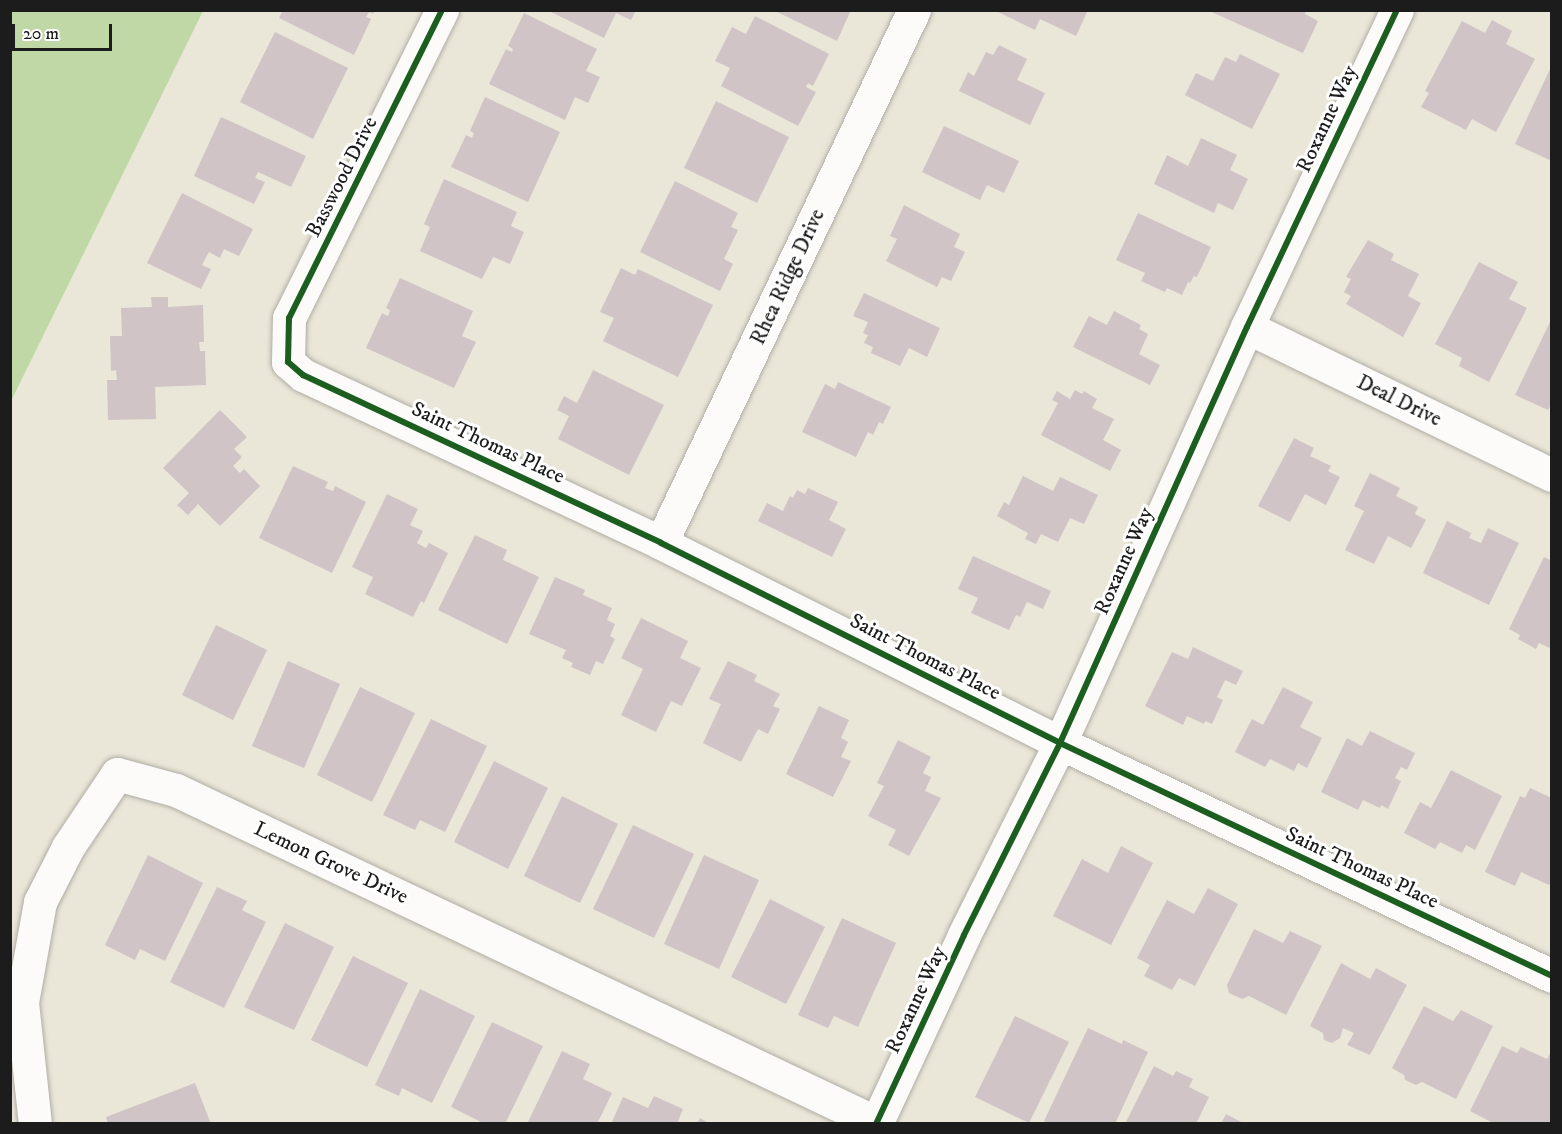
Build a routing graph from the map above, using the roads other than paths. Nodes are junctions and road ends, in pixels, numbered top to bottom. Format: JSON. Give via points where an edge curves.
{"nodes":[{"id":1,"x":442,"y":10,"type":"edge"},
{"id":2,"x":914,"y":10,"type":"edge"},
{"id":3,"x":1397,"y":10,"type":"edge"},
{"id":4,"x":1247,"y":327,"type":"junction"},
{"id":5,"x":288,"y":362,"type":"joint"},
{"id":6,"x":1551,"y":475,"type":"edge"},
{"id":7,"x":661,"y":543,"type":"junction"},
{"id":8,"x":1060,"y":743,"type":"junction"},
{"id":9,"x":1551,"y":976,"type":"edge"},
{"id":10,"x":877,"y":1123,"type":"edge"},
{"id":11,"x":35,"y":1124,"type":"edge"}],
"edges":[{"from":1,"to":5,"type":"street","name":"Basswood Drive","via":[[289,318]]},
{"from":2,"to":7,"type":"street","name":"Rhea Ridge Drive"},
{"from":3,"to":4,"type":"street","name":"Roxanne Way"},
{"from":4,"to":6,"type":"street","name":"Deal Drive"},
{"from":4,"to":8,"type":"street","name":"Roxanne Way"},
{"from":5,"to":7,"type":"street","name":"Saint Thomas Place","via":[[303,375]]},
{"from":7,"to":8,"type":"street","name":"Saint Thomas Place"},
{"from":8,"to":9,"type":"street","name":"Saint Thomas Place"},
{"from":8,"to":10,"type":"street","name":"Roxanne Way","via":[[964,935]]},
{"from":10,"to":11,"type":"street","name":"Lemon Grove Drive","via":[[176,789],[117,774],[68,847],[40,902],[22,1002]]}]}
